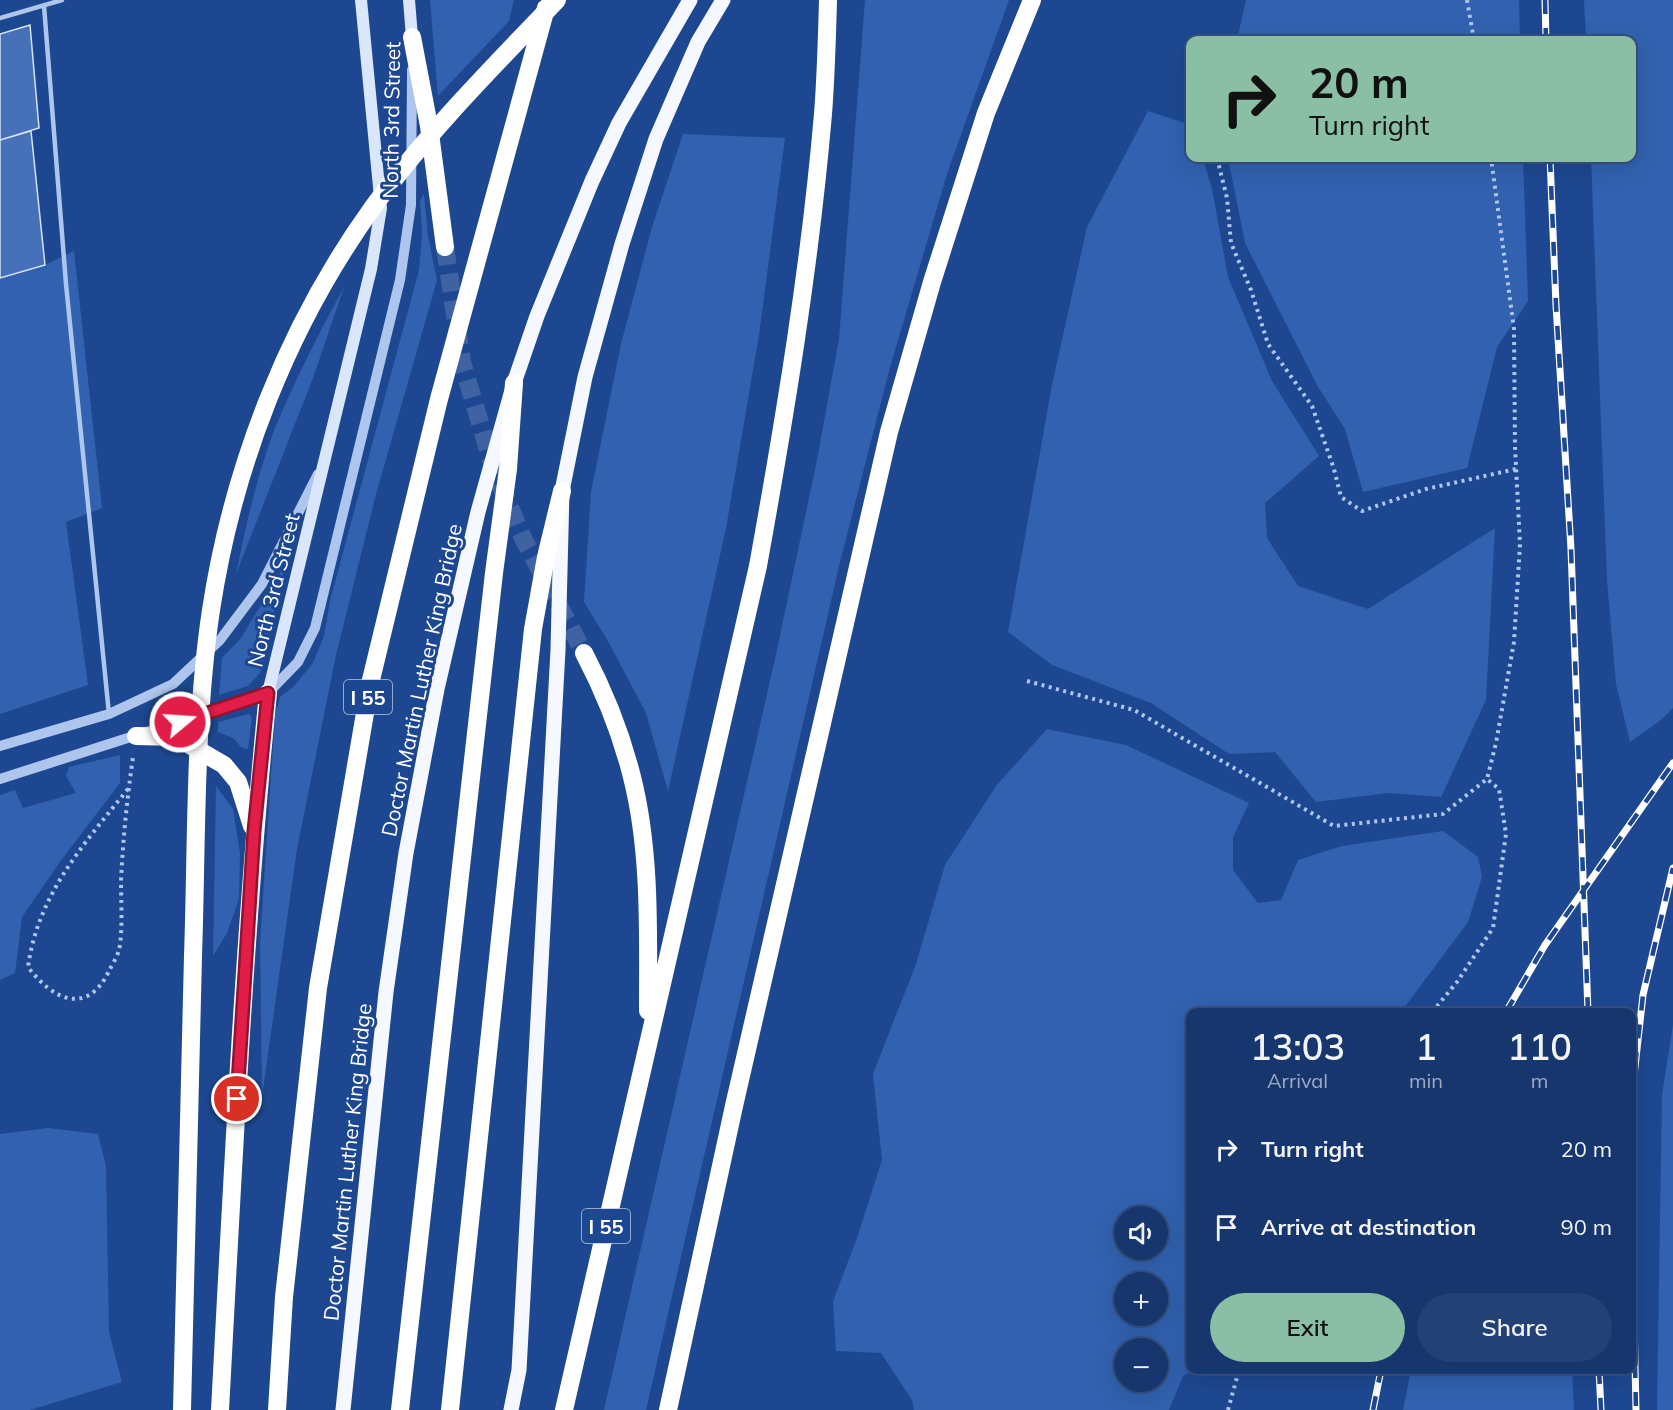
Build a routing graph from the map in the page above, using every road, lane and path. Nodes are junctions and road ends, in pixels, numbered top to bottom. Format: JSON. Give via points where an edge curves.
{"nodes":[{"id":1,"x":62,"y":0,"type":"edge"},
{"id":2,"x":361,"y":0,"type":"edge"},
{"id":3,"x":409,"y":0,"type":"edge"},
{"id":4,"x":548,"y":0,"type":"edge"},
{"id":5,"x":557,"y":0,"type":"edge"},
{"id":6,"x":690,"y":0,"type":"edge"},
{"id":7,"x":828,"y":0,"type":"edge"},
{"id":8,"x":1032,"y":0,"type":"edge"},
{"id":9,"x":1467,"y":0,"type":"edge"},
{"id":10,"x":722,"y":2,"type":"edge"},
{"id":11,"x":44,"y":6,"type":"junction"},
{"id":12,"x":0,"y":18,"type":"edge"},
{"id":13,"x":1472,"y":36,"type":"edge"},
{"id":14,"x":412,"y":37,"type":"junction"},
{"id":15,"x":1218,"y":162,"type":"edge"},
{"id":16,"x":1492,"y":162,"type":"edge"},
{"id":17,"x":445,"y":247,"type":"tunnel mouth"},
{"id":18,"x":514,"y":383,"type":"junction"},
{"id":19,"x":326,"y":458,"type":"junction"},
{"id":20,"x":1516,"y":469,"type":"junction"},
{"id":21,"x":562,"y":491,"type":"junction"},
{"id":22,"x":584,"y":653,"type":"tunnel mouth"},
{"id":23,"x":1027,"y":681,"type":"dead end"},
{"id":24,"x":268,"y":693,"type":"junction"},
{"id":25,"x":109,"y":714,"type":"junction"},
{"id":26,"x":136,"y":736,"type":"junction"},
{"id":27,"x":0,"y":746,"type":"edge"},
{"id":28,"x":0,"y":779,"type":"edge"},
{"id":29,"x":1487,"y":779,"type":"junction"},
{"id":30,"x":128,"y":789,"type":"junction"},
{"id":31,"x":254,"y":831,"type":"junction"},
{"id":32,"x":1434,"y":1008,"type":"edge"},
{"id":33,"x":648,"y":1042,"type":"junction"},
{"id":34,"x":1238,"y":1374,"type":"edge"},
{"id":35,"x":182,"y":1410,"type":"edge"},
{"id":36,"x":220,"y":1410,"type":"edge"},
{"id":37,"x":278,"y":1410,"type":"edge"},
{"id":38,"x":343,"y":1410,"type":"edge"},
{"id":39,"x":400,"y":1410,"type":"edge"},
{"id":40,"x":450,"y":1410,"type":"edge"},
{"id":41,"x":512,"y":1410,"type":"edge"},
{"id":42,"x":564,"y":1410,"type":"edge"},
{"id":43,"x":668,"y":1410,"type":"edge"},
{"id":44,"x":1228,"y":1410,"type":"edge"}],
"edges":[{"from":1,"to":11,"type":"lane"},
{"from":2,"to":19,"type":"main road","name":"North 3rd Street","via":[[381,208],[371,269]]},
{"from":3,"to":14,"type":"main road","name":"North 3rd Street"},
{"from":4,"to":37,"type":"highway","number":"I 55","via":[[439,399],[370,684],[318,988],[284,1297]]},
{"from":5,"to":35,"type":"highway","bridge":true,"via":[[426,140],[373,208],[330,274],[292,344],[261,417],[239,484],[211,609],[203,683]]},
{"from":6,"to":18,"type":"main road","name":"Doctor Martin Luther King Bridge","via":[[619,123],[592,181]]},
{"from":7,"to":33,"type":"highway","number":"I 55","via":[[823,113],[782,433],[758,566]]},
{"from":8,"to":43,"type":"highway","via":[[986,113],[889,432]]},
{"from":9,"to":13,"type":"path"},
{"from":10,"to":21,"type":"main road","via":[[698,42],[656,139],[585,376]]},
{"from":11,"to":12,"type":"lane"},
{"from":11,"to":25,"type":"lane","via":[[66,284]]},
{"from":14,"to":17,"type":"highway"},
{"from":14,"to":24,"type":"street","name":"North 3rd Street","via":[[411,205],[400,280],[315,628],[298,662]]},
{"from":15,"to":20,"type":"path","via":[[1227,198],[1231,243],[1268,344],[1312,406],[1341,497],[1362,511],[1426,489]]},
{"from":16,"to":20,"type":"path","via":[[1514,329]]},
{"from":18,"to":38,"type":"main road","name":"Doctor Martin Luther King Bridge","via":[[478,512],[437,689],[406,853],[386,992]]},
{"from":18,"to":39,"type":"highway","via":[[508,469]]},
{"from":19,"to":24,"type":"main road","name":"North 3rd Street"},
{"from":19,"to":25,"type":"street","via":[[262,584],[220,640],[173,684]]},
{"from":20,"to":29,"type":"path","via":[[1520,544],[1514,642]]},
{"from":21,"to":40,"type":"highway","via":[[533,628]]},
{"from":21,"to":41,"type":"main road","via":[[558,650],[519,1370]]},
{"from":22,"to":33,"type":"highway","via":[[605,694],[633,780],[646,865]]},
{"from":23,"to":29,"type":"path","via":[[1134,710],[1334,826],[1443,814]]},
{"from":24,"to":26,"type":"street"},
{"from":24,"to":31,"type":"highway"},
{"from":25,"to":27,"type":"street"},
{"from":26,"to":28,"type":"street"},
{"from":26,"to":30,"type":"path"},
{"from":26,"to":31,"type":"highway","via":[[176,737],[224,765],[238,782]]},
{"from":29,"to":32,"type":"path","via":[[1499,789],[1506,834],[1493,928]]},
{"from":30,"to":30,"type":"path","via":[[119,950],[96,989],[84,998],[68,999],[41,984],[28,967],[30,951],[43,912],[65,868]]},
{"from":31,"to":36,"type":"highway"},
{"from":33,"to":42,"type":"highway","number":"I 55"},
{"from":34,"to":44,"type":"path"}]}
